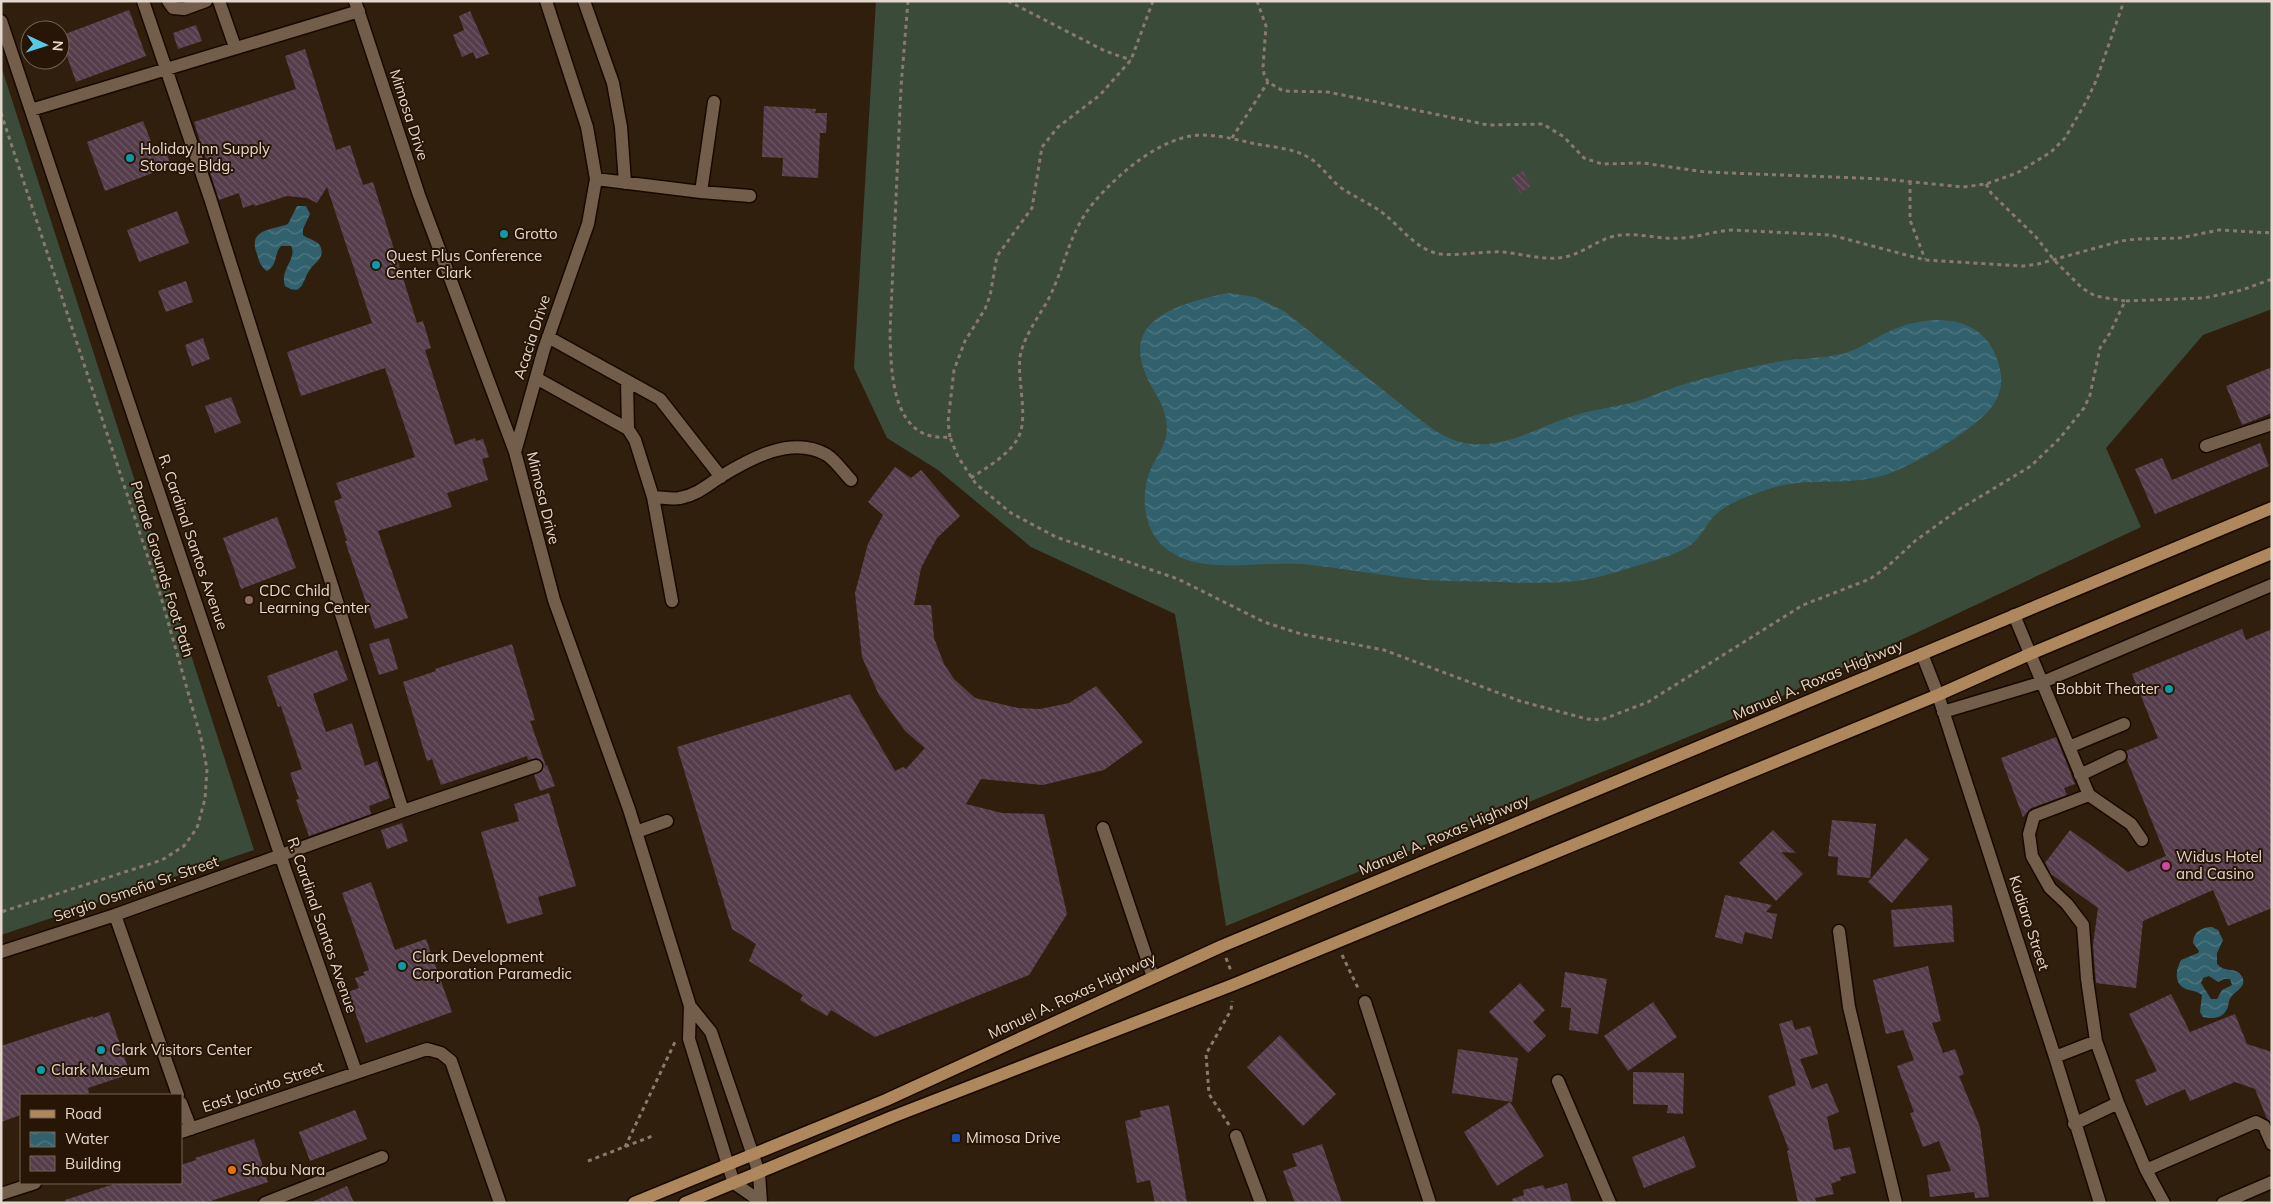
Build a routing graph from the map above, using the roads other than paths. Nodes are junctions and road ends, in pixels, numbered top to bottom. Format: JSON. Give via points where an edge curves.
{"nodes":[{"id":1,"x":143,"y":1,"type":"edge"},
{"id":2,"x":168,"y":1,"type":"edge"},
{"id":3,"x":206,"y":1,"type":"edge"},
{"id":4,"x":219,"y":1,"type":"edge"},
{"id":5,"x":546,"y":1,"type":"edge"},
{"id":6,"x":584,"y":1,"type":"edge"},
{"id":7,"x":357,"y":6,"type":"edge"},
{"id":8,"x":1,"y":21,"type":"edge"},
{"id":9,"x":235,"y":48,"type":"junction"},
{"id":10,"x":167,"y":69,"type":"junction"},
{"id":11,"x":714,"y":102,"type":"dead end"},
{"id":12,"x":31,"y":110,"type":"junction"},
{"id":13,"x":596,"y":179,"type":"junction"},
{"id":14,"x":625,"y":183,"type":"junction"},
{"id":15,"x":701,"y":192,"type":"junction"},
{"id":16,"x":750,"y":196,"type":"dead end"},
{"id":17,"x":548,"y":337,"type":"junction"},
{"id":18,"x":536,"y":378,"type":"junction"},
{"id":19,"x":627,"y":382,"type":"junction"},
{"id":20,"x":2272,"y":424,"type":"edge"},
{"id":21,"x":628,"y":429,"type":"junction"},
{"id":22,"x":2206,"y":446,"type":"dead end"},
{"id":23,"x":515,"y":452,"type":"junction"},
{"id":24,"x":721,"y":476,"type":"junction"},
{"id":25,"x":851,"y":480,"type":"dead end"},
{"id":26,"x":653,"y":497,"type":"junction"},
{"id":27,"x":2272,"y":508,"type":"edge"},
{"id":28,"x":2272,"y":553,"type":"edge"},
{"id":29,"x":2272,"y":585,"type":"edge"},
{"id":30,"x":672,"y":601,"type":"dead end"},
{"id":31,"x":2014,"y":615,"type":"junction"},
{"id":32,"x":1922,"y":654,"type":"junction"},
{"id":33,"x":2030,"y":654,"type":"junction"},
{"id":34,"x":2043,"y":682,"type":"junction"},
{"id":35,"x":1938,"y":695,"type":"junction"},
{"id":36,"x":1943,"y":712,"type":"junction"},
{"id":37,"x":2124,"y":724,"type":"dead end"},
{"id":38,"x":2069,"y":746,"type":"junction"},
{"id":39,"x":2120,"y":756,"type":"dead end"},
{"id":40,"x":536,"y":766,"type":"dead end"},
{"id":41,"x":2080,"y":775,"type":"junction"},
{"id":42,"x":2089,"y":796,"type":"junction"},
{"id":43,"x":403,"y":811,"type":"junction"},
{"id":44,"x":667,"y":820,"type":"dead end"},
{"id":45,"x":1103,"y":828,"type":"dead end"},
{"id":46,"x":636,"y":832,"type":"junction"},
{"id":47,"x":2142,"y":840,"type":"dead end"},
{"id":48,"x":280,"y":856,"type":"junction"},
{"id":49,"x":115,"y":915,"type":"junction"},
{"id":50,"x":1839,"y":930,"type":"dead end"},
{"id":51,"x":1,"y":952,"type":"edge"},
{"id":52,"x":1153,"y":977,"type":"junction"},
{"id":53,"x":1365,"y":1002,"type":"road end"},
{"id":54,"x":690,"y":1006,"type":"junction"},
{"id":55,"x":2096,"y":1041,"type":"junction"},
{"id":56,"x":2055,"y":1057,"type":"junction"},
{"id":57,"x":356,"y":1072,"type":"junction"},
{"id":58,"x":1558,"y":1081,"type":"dead end"},
{"id":59,"x":178,"y":1094,"type":"edge"},
{"id":60,"x":2118,"y":1103,"type":"junction"},
{"id":61,"x":182,"y":1109,"type":"edge"},
{"id":62,"x":2074,"y":1124,"type":"junction"},
{"id":63,"x":186,"y":1131,"type":"edge"},
{"id":64,"x":1236,"y":1136,"type":"road end"},
{"id":65,"x":2272,"y":1144,"type":"edge"},
{"id":66,"x":753,"y":1155,"type":"junction"},
{"id":67,"x":382,"y":1157,"type":"dead end"},
{"id":68,"x":728,"y":1165,"type":"junction"},
{"id":69,"x":2146,"y":1170,"type":"junction"},
{"id":70,"x":759,"y":1172,"type":"junction"},
{"id":71,"x":2272,"y":1182,"type":"edge"},
{"id":72,"x":734,"y":1183,"type":"junction"},
{"id":73,"x":31,"y":1184,"type":"edge"},
{"id":74,"x":1,"y":1194,"type":"edge"},
{"id":75,"x":761,"y":1202,"type":"edge"},
{"id":76,"x":264,"y":1203,"type":"edge"},
{"id":77,"x":500,"y":1203,"type":"edge"},
{"id":78,"x":634,"y":1203,"type":"edge"},
{"id":79,"x":684,"y":1203,"type":"edge"},
{"id":80,"x":1260,"y":1203,"type":"edge"},
{"id":81,"x":1430,"y":1203,"type":"edge"},
{"id":82,"x":1610,"y":1203,"type":"edge"},
{"id":83,"x":1896,"y":1203,"type":"edge"},
{"id":84,"x":2100,"y":1203,"type":"edge"},
{"id":85,"x":2164,"y":1203,"type":"edge"},
{"id":86,"x":2223,"y":1203,"type":"edge"}],
"edges":[{"from":1,"to":10,"type":"street"},
{"from":2,"to":3,"type":"street","via":[[173,8],[184,9]]},
{"from":4,"to":9,"type":"street"},
{"from":5,"to":13,"type":"street","name":"Acacia Drive","via":[[587,127]]},
{"from":6,"to":14,"type":"street","via":[[612,84],[621,127]]},
{"from":7,"to":9,"type":"street"},
{"from":7,"to":23,"type":"street","name":"Mimosa Drive","via":[[418,195]]},
{"from":8,"to":12,"type":"street","name":"R. Cardinal Santos Avenue"},
{"from":9,"to":10,"type":"street"},
{"from":10,"to":12,"type":"street"},
{"from":10,"to":43,"type":"street"},
{"from":11,"to":15,"type":"street"},
{"from":12,"to":48,"type":"street","name":"R. Cardinal Santos Avenue"},
{"from":13,"to":14,"type":"street"},
{"from":13,"to":17,"type":"street","name":"Acacia Drive","via":[[588,224]]},
{"from":14,"to":15,"type":"street"},
{"from":15,"to":16,"type":"street"},
{"from":17,"to":18,"type":"street","name":"Acacia Drive"},
{"from":17,"to":19,"type":"street"},
{"from":18,"to":21,"type":"street"},
{"from":18,"to":23,"type":"street","name":"Acacia Drive"},
{"from":19,"to":21,"type":"street"},
{"from":19,"to":24,"type":"street","via":[[660,399]]},
{"from":20,"to":22,"type":"street"},
{"from":21,"to":26,"type":"street","via":[[635,440]]},
{"from":23,"to":46,"type":"street","name":"Mimosa Drive","via":[[554,600]]},
{"from":24,"to":25,"type":"street","via":[[757,458],[792,447],[810,447],[829,456]]},
{"from":24,"to":26,"type":"street","via":[[697,493],[678,499]]},
{"from":26,"to":30,"type":"street"},
{"from":27,"to":31,"type":"main road","name":"Manuel A. Roxas Highway"},
{"from":28,"to":33,"type":"main road"},
{"from":29,"to":34,"type":"street"},
{"from":31,"to":32,"type":"main road","name":"Manuel A. Roxas Highway"},
{"from":31,"to":33,"type":"street"},
{"from":32,"to":35,"type":"street","name":"Kudiaro Street"},
{"from":32,"to":52,"type":"main road","name":"Manuel A. Roxas Highway"},
{"from":33,"to":34,"type":"street"},
{"from":33,"to":35,"type":"main road"},
{"from":34,"to":36,"type":"street"},
{"from":34,"to":38,"type":"street"},
{"from":35,"to":36,"type":"street","name":"Kudiaro Street"},
{"from":35,"to":70,"type":"main road","via":[[1235,984]]},
{"from":36,"to":56,"type":"street","name":"Kudiaro Street"},
{"from":37,"to":38,"type":"street"},
{"from":38,"to":41,"type":"street"},
{"from":39,"to":41,"type":"street"},
{"from":40,"to":43,"type":"street","name":"Sergio Osmeña Sr. Street"},
{"from":41,"to":42,"type":"street"},
{"from":42,"to":47,"type":"street","via":[[2131,824]]},
{"from":42,"to":55,"type":"street","via":[[2034,816],[2029,834],[2032,856],[2050,888],[2083,925]]},
{"from":43,"to":48,"type":"street","name":"Sergio Osmeña Sr. Street"},
{"from":44,"to":46,"type":"street"},
{"from":45,"to":52,"type":"street"},
{"from":46,"to":54,"type":"street","name":"Mimosa Drive"},
{"from":48,"to":49,"type":"street","name":"Sergio Osmeña Sr. Street"},
{"from":48,"to":57,"type":"street","name":"R. Cardinal Santos Avenue"},
{"from":49,"to":51,"type":"street","name":"Sergio Osmeña Sr. Street"},
{"from":49,"to":59,"type":"street"},
{"from":50,"to":83,"type":"street","via":[[1849,1006]]},
{"from":52,"to":66,"type":"main road","name":"Manuel A. Roxas Highway","via":[[886,1100]]},
{"from":53,"to":81,"type":"street"},
{"from":54,"to":66,"type":"street","name":"Mimosa Drive","via":[[712,1032]]},
{"from":54,"to":68,"type":"street","name":"Mimosa Drive","via":[[689,1035]]},
{"from":55,"to":56,"type":"street"},
{"from":55,"to":60,"type":"street"},
{"from":56,"to":62,"type":"street","name":"Kudiaro Street"},
{"from":57,"to":63,"type":"street","name":"East Jacinto Street"},
{"from":57,"to":77,"type":"street","name":"East Jacinto Street","via":[[427,1049],[441,1053],[451,1061]]},
{"from":58,"to":82,"type":"street"},
{"from":60,"to":62,"type":"street"},
{"from":60,"to":69,"type":"street"},
{"from":61,"to":63,"type":"street"},
{"from":62,"to":84,"type":"street","name":"Kudiaro Street"},
{"from":64,"to":80,"type":"street"},
{"from":65,"to":69,"type":"street","via":[[2264,1126],[2256,1122]]},
{"from":66,"to":68,"type":"main road","name":"Manuel A. Roxas Highway"},
{"from":66,"to":70,"type":"street","name":"Mimosa Drive"},
{"from":67,"to":76,"type":"street"},
{"from":68,"to":72,"type":"street","name":"Mimosa Drive"},
{"from":68,"to":78,"type":"main road","name":"Manuel A. Roxas Highway"},
{"from":69,"to":85,"type":"street"},
{"from":70,"to":72,"type":"main road"},
{"from":70,"to":75,"type":"street","name":"Mimosa Drive"},
{"from":71,"to":86,"type":"street"},
{"from":72,"to":75,"type":"street"},
{"from":72,"to":79,"type":"main road"},
{"from":73,"to":74,"type":"street"}]}
